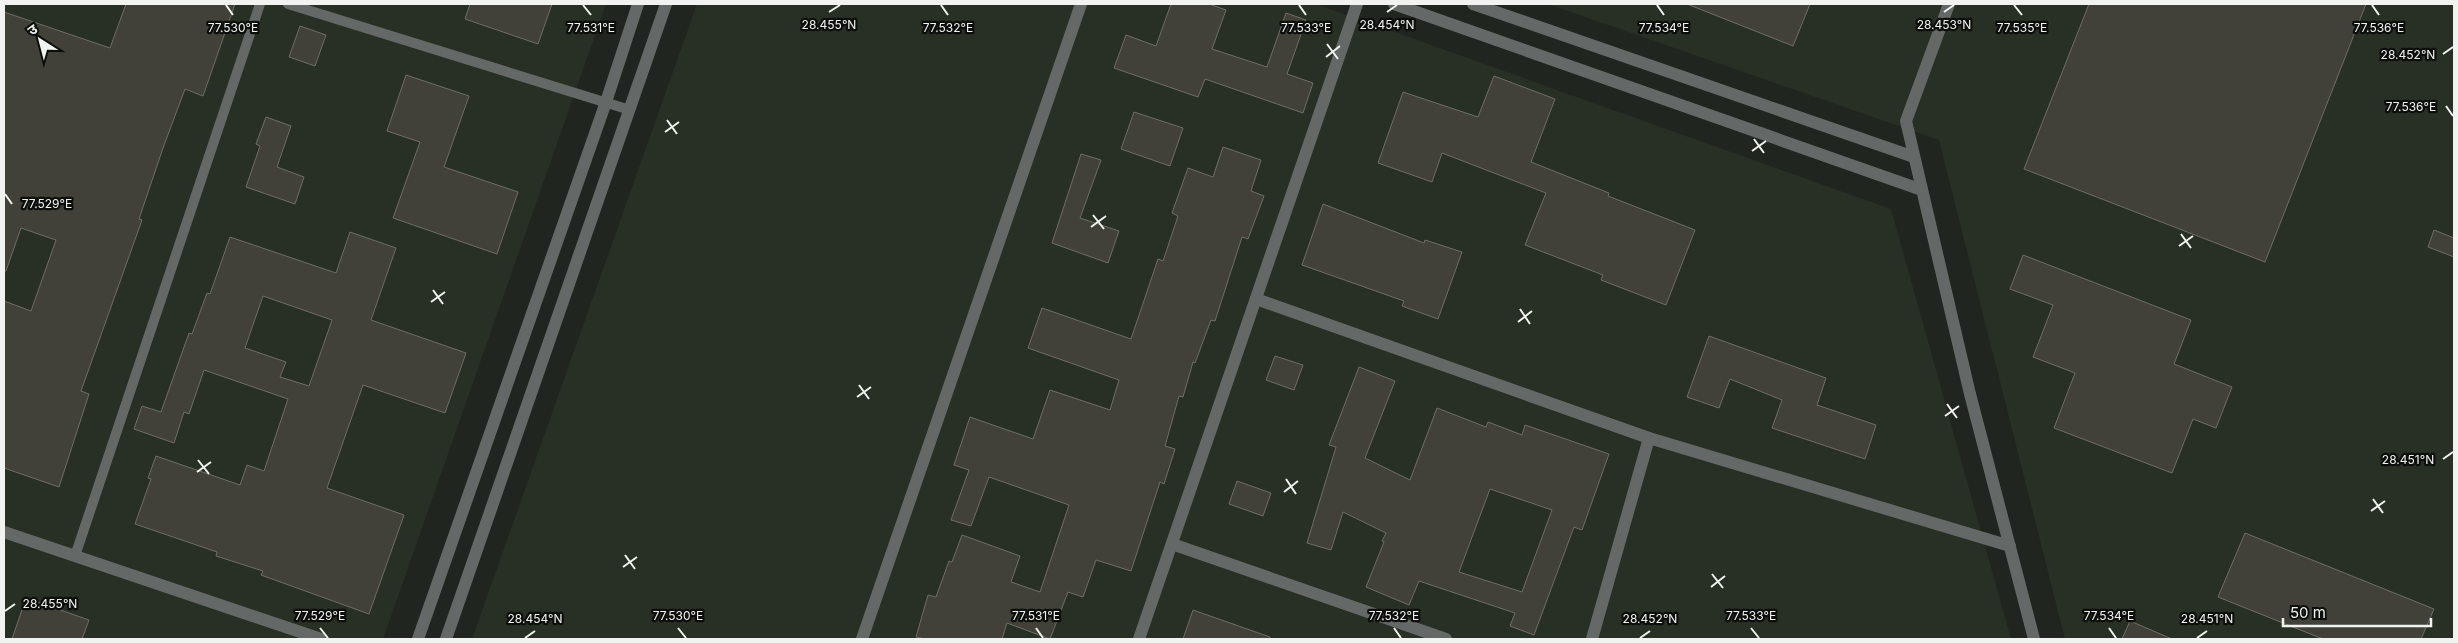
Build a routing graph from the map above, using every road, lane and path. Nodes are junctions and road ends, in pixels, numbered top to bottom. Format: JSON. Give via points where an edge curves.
{"nodes":[{"id":1,"x":260,"y":4,"type":"edge"},
{"id":2,"x":288,"y":4,"type":"edge"},
{"id":3,"x":638,"y":4,"type":"edge"},
{"id":4,"x":666,"y":4,"type":"edge"},
{"id":5,"x":1081,"y":4,"type":"edge"},
{"id":6,"x":1357,"y":4,"type":"edge"},
{"id":7,"x":1394,"y":4,"type":"edge"},
{"id":8,"x":1473,"y":4,"type":"edge"},
{"id":9,"x":1949,"y":4,"type":"edge"},
{"id":10,"x":606,"y":102,"type":"junction"},
{"id":11,"x":630,"y":110,"type":"junction"},
{"id":12,"x":1914,"y":157,"type":"junction"},
{"id":13,"x":1922,"y":190,"type":"junction"},
{"id":14,"x":1256,"y":300,"type":"junction"},
{"id":15,"x":1649,"y":438,"type":"junction"},
{"id":16,"x":4,"y":532,"type":"edge"},
{"id":17,"x":1172,"y":544,"type":"junction"},
{"id":18,"x":2010,"y":546,"type":"junction"},
{"id":19,"x":74,"y":556,"type":"junction"},
{"id":20,"x":321,"y":639,"type":"edge"},
{"id":21,"x":418,"y":639,"type":"edge"},
{"id":22,"x":446,"y":639,"type":"edge"},
{"id":23,"x":862,"y":639,"type":"edge"},
{"id":24,"x":1139,"y":639,"type":"edge"},
{"id":25,"x":1446,"y":639,"type":"edge"},
{"id":26,"x":1592,"y":639,"type":"edge"},
{"id":27,"x":2034,"y":639,"type":"edge"}],
"edges":[{"from":1,"to":19,"type":"lane"},
{"from":2,"to":10,"type":"lane"},
{"from":3,"to":10,"type":"street"},
{"from":4,"to":11,"type":"street"},
{"from":5,"to":23,"type":"street"},
{"from":6,"to":14,"type":"street"},
{"from":7,"to":13,"type":"street"},
{"from":8,"to":12,"type":"street"},
{"from":9,"to":12,"type":"street","via":[[1906,121]]},
{"from":10,"to":11,"type":"lane"},
{"from":10,"to":21,"type":"street"},
{"from":11,"to":22,"type":"street"},
{"from":12,"to":13,"type":"street"},
{"from":13,"to":18,"type":"street"},
{"from":14,"to":15,"type":"street"},
{"from":14,"to":17,"type":"street"},
{"from":15,"to":18,"type":"street"},
{"from":15,"to":26,"type":"street"},
{"from":16,"to":19,"type":"street"},
{"from":17,"to":24,"type":"street"},
{"from":17,"to":25,"type":"street"},
{"from":18,"to":27,"type":"street"},
{"from":19,"to":20,"type":"street"}]}
